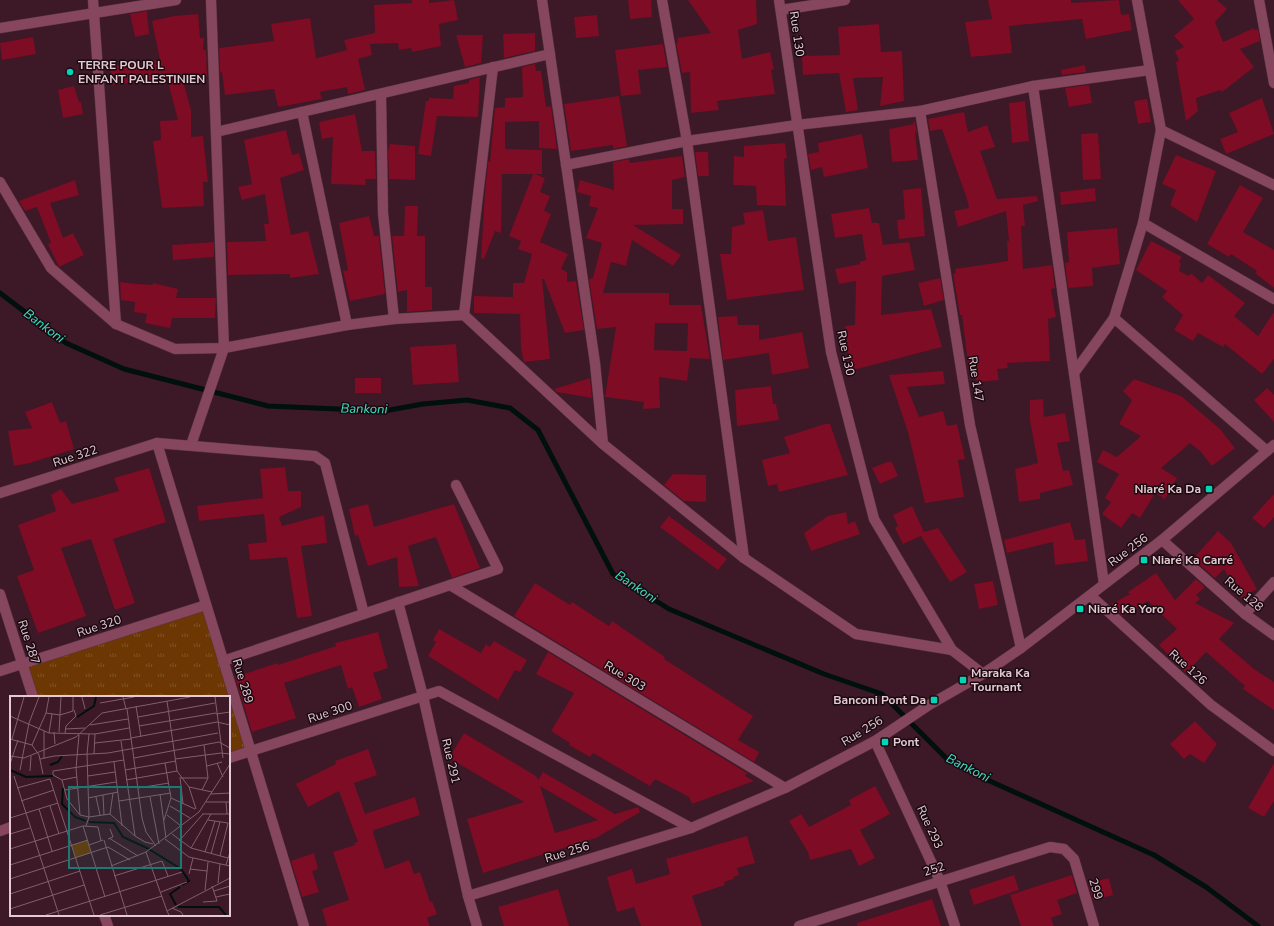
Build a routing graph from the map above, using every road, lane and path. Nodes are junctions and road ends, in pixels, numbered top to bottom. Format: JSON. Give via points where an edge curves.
{"nodes":[{"id":1,"x":93,"y":0,"type":"edge"},
{"id":2,"x":176,"y":0,"type":"edge"},
{"id":3,"x":211,"y":0,"type":"edge"},
{"id":4,"x":542,"y":0,"type":"edge"},
{"id":5,"x":662,"y":0,"type":"edge"},
{"id":6,"x":845,"y":0,"type":"edge"},
{"id":7,"x":1138,"y":0,"type":"edge"},
{"id":8,"x":1259,"y":0,"type":"edge"},
{"id":9,"x":780,"y":5,"type":"edge"},
{"id":10,"x":94,"y":13,"type":"junction"},
{"id":11,"x":0,"y":28,"type":"edge"},
{"id":12,"x":550,"y":54,"type":"junction"},
{"id":13,"x":494,"y":67,"type":"junction"},
{"id":14,"x":1150,"y":70,"type":"junction"},
{"id":15,"x":1274,"y":83,"type":"edge"},
{"id":16,"x":1033,"y":86,"type":"junction"},
{"id":17,"x":381,"y":94,"type":"junction"},
{"id":18,"x":920,"y":111,"type":"junction"},
{"id":19,"x":302,"y":112,"type":"junction"},
{"id":20,"x":797,"y":124,"type":"junction"},
{"id":21,"x":1161,"y":130,"type":"junction"},
{"id":22,"x":216,"y":132,"type":"junction"},
{"id":23,"x":686,"y":141,"type":"junction"},
{"id":24,"x":566,"y":165,"type":"junction"},
{"id":25,"x":0,"y":182,"type":"edge"},
{"id":26,"x":1274,"y":185,"type":"edge"},
{"id":27,"x":1143,"y":223,"type":"junction"},
{"id":28,"x":1274,"y":299,"type":"edge"},
{"id":29,"x":464,"y":315,"type":"junction"},
{"id":30,"x":1114,"y":318,"type":"junction"},
{"id":31,"x":394,"y":319,"type":"junction"},
{"id":32,"x":116,"y":324,"type":"junction"},
{"id":33,"x":348,"y":325,"type":"junction"},
{"id":34,"x":224,"y":348,"type":"junction"},
{"id":35,"x":1074,"y":373,"type":"junction"},
{"id":36,"x":157,"y":443,"type":"junction"},
{"id":37,"x":603,"y":444,"type":"junction"},
{"id":38,"x":191,"y":445,"type":"junction"},
{"id":39,"x":1270,"y":448,"type":"edge"},
{"id":40,"x":456,"y":485,"type":"dead end"},
{"id":41,"x":0,"y":493,"type":"edge"},
{"id":42,"x":1162,"y":540,"type":"junction"},
{"id":43,"x":744,"y":558,"type":"junction"},
{"id":44,"x":1274,"y":582,"type":"edge"},
{"id":45,"x":1104,"y":584,"type":"junction"},
{"id":46,"x":450,"y":585,"type":"junction"},
{"id":47,"x":0,"y":594,"type":"edge"},
{"id":48,"x":1090,"y":596,"type":"junction"},
{"id":49,"x":398,"y":602,"type":"junction"},
{"id":50,"x":206,"y":606,"type":"junction"},
{"id":51,"x":364,"y":614,"type":"junction"},
{"id":52,"x":1245,"y":614,"type":"junction"},
{"id":53,"x":1274,"y":635,"type":"edge"},
{"id":54,"x":1021,"y":648,"type":"junction"},
{"id":55,"x":952,"y":650,"type":"junction"},
{"id":56,"x":223,"y":661,"type":"junction"},
{"id":57,"x":23,"y":664,"type":"junction"},
{"id":58,"x":0,"y":671,"type":"edge"},
{"id":59,"x":983,"y":674,"type":"junction"},
{"id":60,"x":33,"y":696,"type":"edge"},
{"id":61,"x":423,"y":696,"type":"junction"},
{"id":62,"x":876,"y":741,"type":"junction"},
{"id":63,"x":251,"y":751,"type":"junction"},
{"id":64,"x":1274,"y":751,"type":"edge"},
{"id":65,"x":230,"y":758,"type":"edge"},
{"id":66,"x":786,"y":788,"type":"junction"},
{"id":67,"x":10,"y":828,"type":"edge"},
{"id":68,"x":691,"y":828,"type":"junction"},
{"id":69,"x":0,"y":831,"type":"edge"},
{"id":70,"x":1074,"y":859,"type":"joint"},
{"id":71,"x":940,"y":881,"type":"junction"},
{"id":72,"x":468,"y":896,"type":"junction"},
{"id":73,"x":104,"y":916,"type":"edge"},
{"id":74,"x":108,"y":926,"type":"edge"},
{"id":75,"x":304,"y":926,"type":"edge"},
{"id":76,"x":477,"y":926,"type":"edge"},
{"id":77,"x":799,"y":926,"type":"edge"},
{"id":78,"x":955,"y":926,"type":"edge"},
{"id":79,"x":1094,"y":926,"type":"edge"}],
"edges":[{"from":1,"to":10,"type":"street"},
{"from":2,"to":10,"type":"street"},
{"from":3,"to":22,"type":"street"},
{"from":4,"to":12,"type":"street"},
{"from":5,"to":23,"type":"street"},
{"from":6,"to":9,"type":"street"},
{"from":7,"to":14,"type":"street"},
{"from":8,"to":15,"type":"street"},
{"from":9,"to":20,"type":"street","name":"Rue 130"},
{"from":10,"to":11,"type":"street"},
{"from":10,"to":32,"type":"street"},
{"from":12,"to":13,"type":"street"},
{"from":12,"to":24,"type":"street"},
{"from":13,"to":17,"type":"street"},
{"from":13,"to":29,"type":"street"},
{"from":14,"to":16,"type":"street"},
{"from":14,"to":21,"type":"street"},
{"from":16,"to":18,"type":"street"},
{"from":16,"to":35,"type":"street"},
{"from":17,"to":19,"type":"street"},
{"from":17,"to":31,"type":"street","via":[[383,213]]},
{"from":18,"to":20,"type":"street"},
{"from":18,"to":54,"type":"street","name":"Rue 147","via":[[970,425]]},
{"from":19,"to":22,"type":"street"},
{"from":19,"to":33,"type":"street"},
{"from":20,"to":23,"type":"street"},
{"from":20,"to":55,"type":"street","name":"Rue 130","via":[[831,352],[874,518]]},
{"from":21,"to":26,"type":"street"},
{"from":21,"to":27,"type":"street"},
{"from":22,"to":34,"type":"street"},
{"from":23,"to":24,"type":"street"},
{"from":23,"to":43,"type":"street"},
{"from":24,"to":37,"type":"street","via":[[595,364]]},
{"from":25,"to":32,"type":"street","via":[[51,268]]},
{"from":27,"to":28,"type":"street"},
{"from":27,"to":30,"type":"street"},
{"from":29,"to":31,"type":"street"},
{"from":29,"to":37,"type":"street"},
{"from":30,"to":35,"type":"street"},
{"from":30,"to":39,"type":"street"},
{"from":31,"to":33,"type":"street"},
{"from":32,"to":34,"type":"street","via":[[175,349]]},
{"from":33,"to":34,"type":"street"},
{"from":34,"to":38,"type":"street"},
{"from":35,"to":45,"type":"street"},
{"from":36,"to":38,"type":"street"},
{"from":36,"to":41,"type":"street","name":"Rue 322"},
{"from":36,"to":50,"type":"street","name":"Rue 289"},
{"from":37,"to":43,"type":"street"},
{"from":38,"to":51,"type":"street","via":[[315,456],[326,463]]},
{"from":39,"to":42,"type":"street","name":"Rue 256"},
{"from":40,"to":46,"type":"street","via":[[498,569]]},
{"from":42,"to":45,"type":"street","name":"Rue 256"},
{"from":42,"to":52,"type":"street","name":"Rue 128"},
{"from":43,"to":55,"type":"street","via":[[856,634]]},
{"from":44,"to":52,"type":"street"},
{"from":45,"to":48,"type":"street","name":"Rue 256"},
{"from":46,"to":49,"type":"street"},
{"from":46,"to":66,"type":"street","name":"Rue 303"},
{"from":47,"to":57,"type":"street","name":"Rue 287"},
{"from":48,"to":54,"type":"street","name":"Rue 256"},
{"from":48,"to":64,"type":"street","name":"Rue 126","via":[[1211,705]]},
{"from":49,"to":51,"type":"street"},
{"from":49,"to":61,"type":"street","name":"Rue 291"},
{"from":50,"to":56,"type":"street","name":"Rue 289"},
{"from":50,"to":57,"type":"street","name":"Rue 320"},
{"from":51,"to":56,"type":"street"},
{"from":52,"to":53,"type":"street","name":"Rue 128"},
{"from":54,"to":59,"type":"street","name":"Rue 256"},
{"from":55,"to":59,"type":"street","name":"Rue 130"},
{"from":56,"to":63,"type":"street","name":"Rue 289"},
{"from":57,"to":58,"type":"street","name":"Rue 320"},
{"from":57,"to":60,"type":"street","name":"Rue 287"},
{"from":59,"to":62,"type":"street","name":"Rue 256","via":[[929,705]]},
{"from":61,"to":63,"type":"street","name":"Rue 300"},
{"from":61,"to":68,"type":"street","name":"Rue 300","via":[[439,691]]},
{"from":61,"to":72,"type":"street","name":"Rue 291"},
{"from":62,"to":66,"type":"street","name":"Rue 256"},
{"from":62,"to":71,"type":"street","name":"Rue 293"},
{"from":63,"to":65,"type":"street","name":"Rue 300"},
{"from":63,"to":75,"type":"street","name":"Rue 289"},
{"from":66,"to":68,"type":"street","name":"Rue 256"},
{"from":67,"to":69,"type":"street"},
{"from":68,"to":72,"type":"street","name":"Rue 256"},
{"from":70,"to":71,"type":"street","name":"252","via":[[1064,849],[1050,847]]},
{"from":70,"to":79,"type":"street","name":"299"},
{"from":71,"to":77,"type":"street","name":"252"},
{"from":71,"to":78,"type":"street","name":"Rue 293"},
{"from":72,"to":76,"type":"street","name":"Rue 291"},
{"from":73,"to":74,"type":"street"}]}
